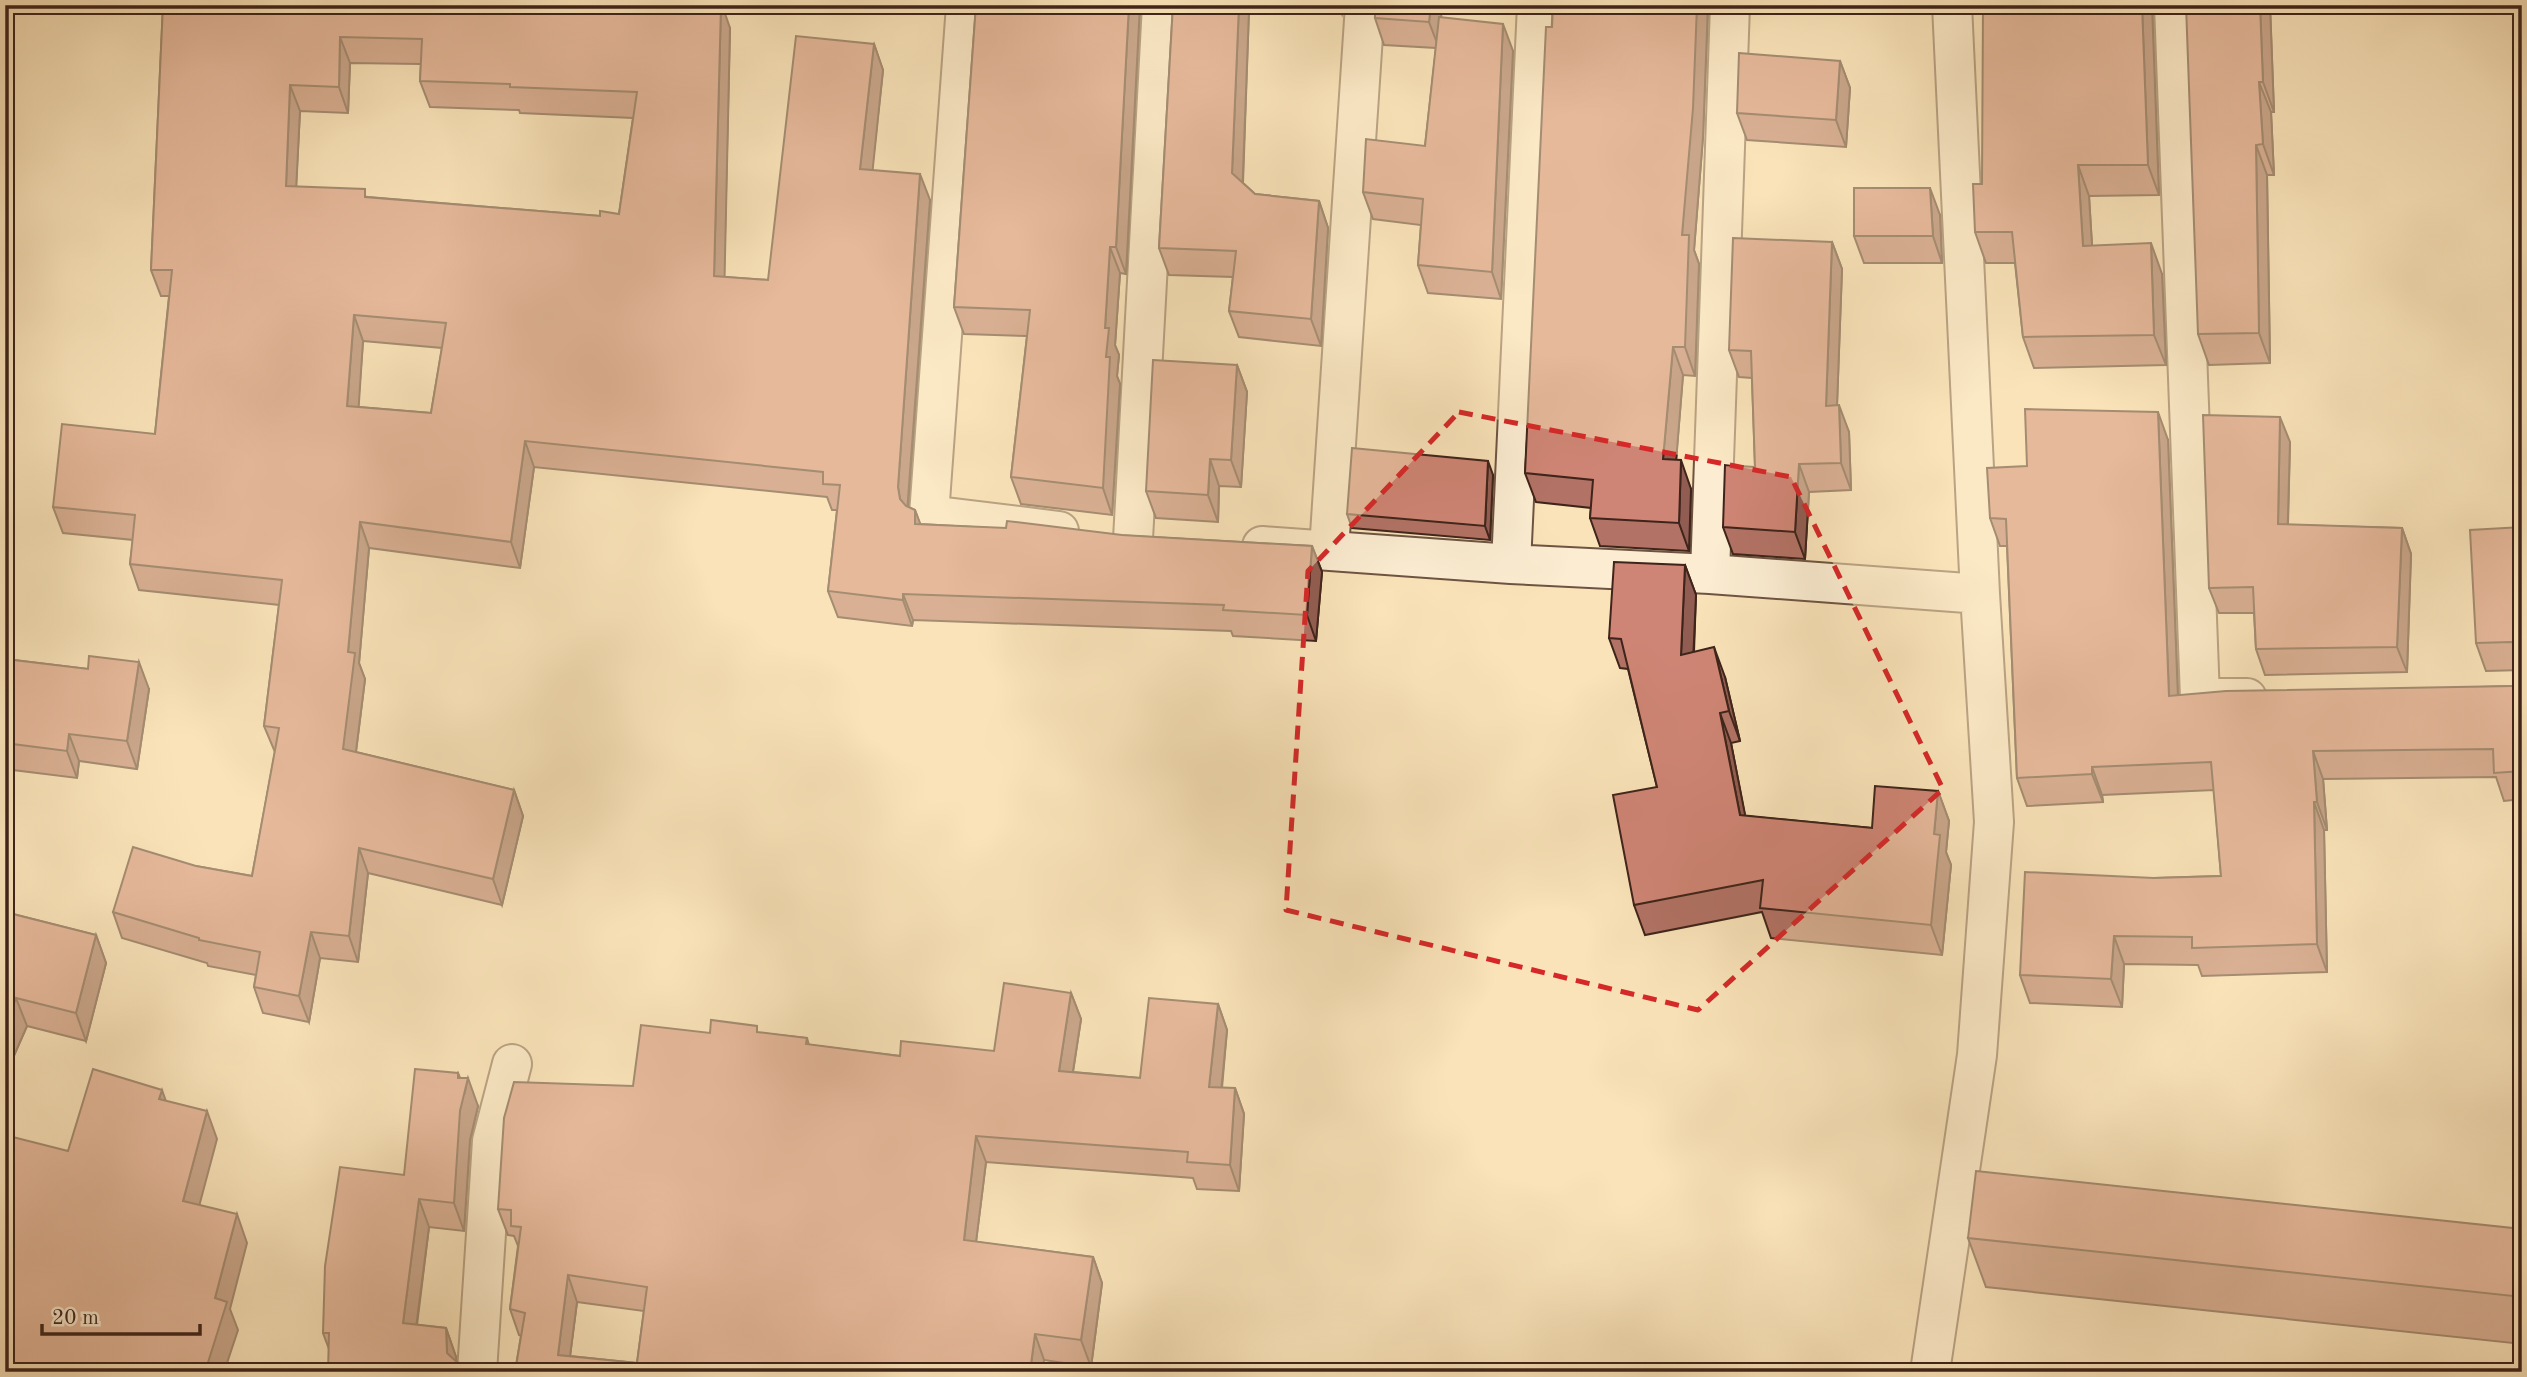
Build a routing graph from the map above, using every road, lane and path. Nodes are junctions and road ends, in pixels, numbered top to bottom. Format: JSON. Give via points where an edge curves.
{"nodes":[{"id":1,"x":966,"y":5,"type":"edge"},
{"id":2,"x":1162,"y":5,"type":"edge"},
{"id":3,"x":1365,"y":5,"type":"edge"},
{"id":4,"x":1537,"y":5,"type":"edge"},
{"id":5,"x":1730,"y":5,"type":"edge"},
{"id":6,"x":1952,"y":5,"type":"edge"},
{"id":7,"x":2174,"y":5,"type":"edge"},
{"id":8,"x":1133,"y":540,"type":"junction"},
{"id":9,"x":1172,"y":542,"type":"edge"},
{"id":10,"x":1225,"y":544,"type":"edge"},
{"id":11,"x":1329,"y":550,"type":"junction"},
{"id":12,"x":1511,"y":564,"type":"junction"},
{"id":13,"x":1710,"y":574,"type":"junction"},
{"id":14,"x":1980,"y":593,"type":"junction"},
{"id":15,"x":2286,"y":698,"type":"edge"},
{"id":16,"x":512,"y":1063,"type":"dead end"},
{"id":17,"x":477,"y":1372,"type":"edge"},
{"id":18,"x":1930,"y":1372,"type":"edge"}],
"edges":[{"from":1,"to":8,"type":"street","via":[[929,515]]},
{"from":2,"to":8,"type":"street"},
{"from":3,"to":11,"type":"street"},
{"from":4,"to":12,"type":"street"},
{"from":5,"to":13,"type":"street"},
{"from":6,"to":14,"type":"street"},
{"from":7,"to":15,"type":"street","via":[[2200,698]]},
{"from":8,"to":9,"type":"street"},
{"from":10,"to":11,"type":"street"},
{"from":11,"to":12,"type":"street"},
{"from":12,"to":13,"type":"street"},
{"from":13,"to":14,"type":"street"},
{"from":14,"to":18,"type":"street","via":[[1994,822],[1977,1055]]},
{"from":16,"to":17,"type":"street","via":[[492,1141]]}]}
